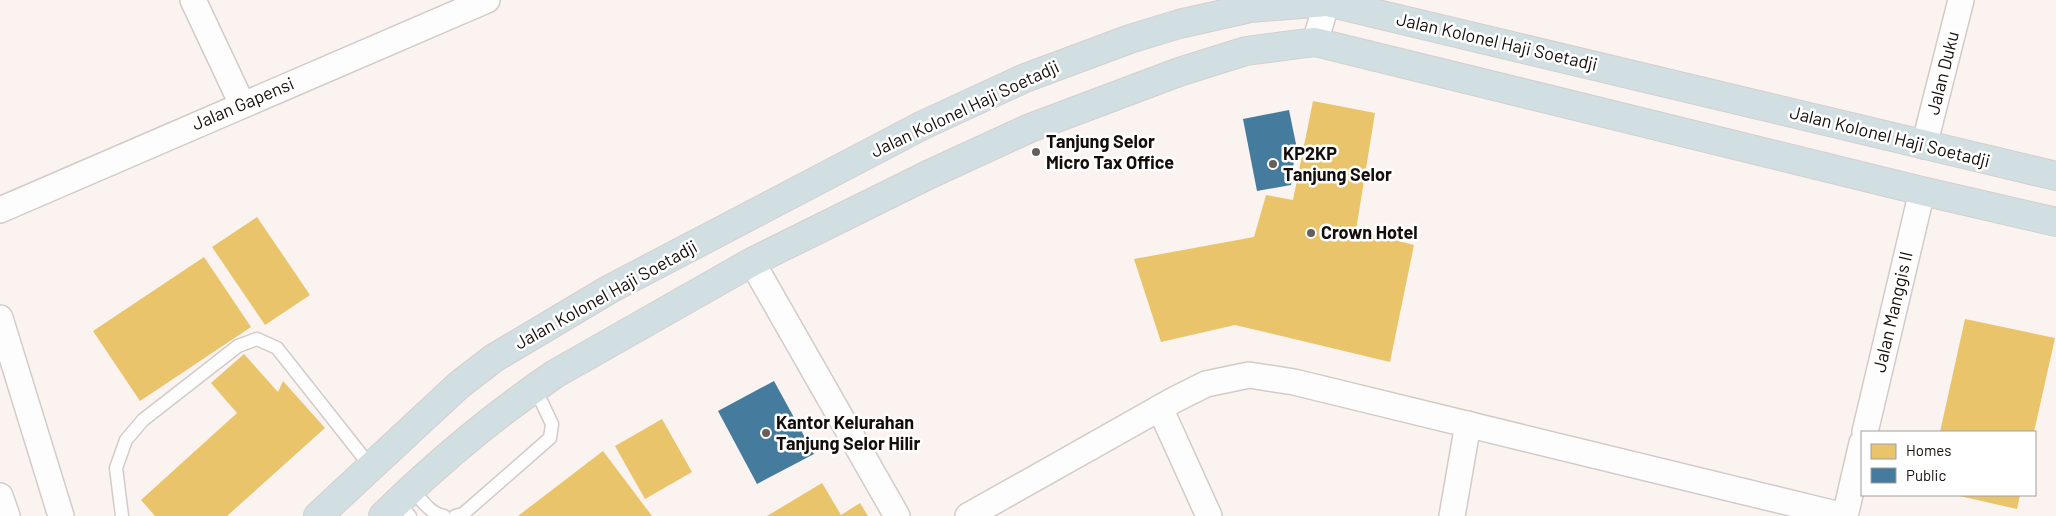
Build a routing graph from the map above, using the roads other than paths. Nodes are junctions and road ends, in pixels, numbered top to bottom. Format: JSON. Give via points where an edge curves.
{"nodes":[{"id":1,"x":193,"y":0,"type":"edge"},
{"id":2,"x":488,"y":0,"type":"edge"},
{"id":3,"x":1961,"y":0,"type":"edge"},
{"id":4,"x":1326,"y":2,"type":"junction"},
{"id":5,"x":1315,"y":42,"type":"junction"},
{"id":6,"x":242,"y":104,"type":"junction"},
{"id":7,"x":1924,"y":146,"type":"junction"},
{"id":8,"x":2056,"y":176,"type":"edge"},
{"id":9,"x":1922,"y":191,"type":"junction"},
{"id":10,"x":0,"y":210,"type":"edge"},
{"id":11,"x":2056,"y":222,"type":"edge"},
{"id":12,"x":752,"y":262,"type":"junction"},
{"id":13,"x":0,"y":318,"type":"edge"},
{"id":14,"x":535,"y":388,"type":"junction"},
{"id":15,"x":1160,"y":408,"type":"junction"},
{"id":16,"x":1468,"y":424,"type":"junction"},
{"id":17,"x":1865,"y":431,"type":"edge"},
{"id":18,"x":1861,"y":447,"type":"edge"},
{"id":19,"x":371,"y":466,"type":"junction"},
{"id":20,"x":0,"y":496,"type":"edge"},
{"id":21,"x":400,"y":506,"type":"edge"},
{"id":22,"x":7,"y":516,"type":"edge"},
{"id":23,"x":61,"y":516,"type":"edge"},
{"id":24,"x":122,"y":516,"type":"edge"},
{"id":25,"x":318,"y":516,"type":"edge"},
{"id":26,"x":444,"y":516,"type":"edge"},
{"id":27,"x":455,"y":516,"type":"edge"},
{"id":28,"x":897,"y":516,"type":"edge"},
{"id":29,"x":968,"y":516,"type":"edge"},
{"id":30,"x":1209,"y":516,"type":"edge"},
{"id":31,"x":1452,"y":516,"type":"edge"},
{"id":32,"x":1845,"y":516,"type":"edge"}],
"edges":[{"from":1,"to":6,"type":"street"},
{"from":2,"to":6,"type":"street","name":"Jalan Gapensi"},
{"from":3,"to":7,"type":"street","name":"Jalan Duku"},
{"from":4,"to":5,"type":"street"},
{"from":4,"to":7,"type":"highway","name":"Jalan Kolonel Haji Soetadji"},
{"from":4,"to":19,"type":"highway","name":"Jalan Kolonel Haji Soetadji","via":[[1250,8],[1179,24],[1025,78],[923,125],[610,288],[494,358],[459,385]]},
{"from":5,"to":9,"type":"highway"},
{"from":5,"to":12,"type":"highway","via":[[1246,51],[1179,72],[1030,128]]},
{"from":6,"to":10,"type":"street","name":"Jalan Gapensi"},
{"from":7,"to":8,"type":"highway","name":"Jalan Kolonel Haji Soetadji"},
{"from":9,"to":11,"type":"highway"},
{"from":9,"to":17,"type":"street","name":"Jalan Manggis II"},
{"from":12,"to":14,"type":"highway"},
{"from":12,"to":28,"type":"street"},
{"from":13,"to":23,"type":"street"},
{"from":14,"to":21,"type":"highway","via":[[502,411]]},
{"from":14,"to":27,"type":"lane","via":[[552,424],[550,438],[464,514]]},
{"from":15,"to":16,"type":"street","via":[[1206,384],[1249,374]]},
{"from":15,"to":29,"type":"street"},
{"from":15,"to":30,"type":"street"},
{"from":16,"to":31,"type":"street"},
{"from":16,"to":32,"type":"street"},
{"from":18,"to":32,"type":"street"},
{"from":19,"to":24,"type":"lane","via":[[277,348],[257,339],[238,346],[144,420],[126,440],[116,468]]},
{"from":19,"to":25,"type":"highway","name":"Jalan Kolonel Haji Soetadji"},
{"from":20,"to":22,"type":"street"},
{"from":21,"to":26,"type":"lane","via":[[431,510]]}]}
